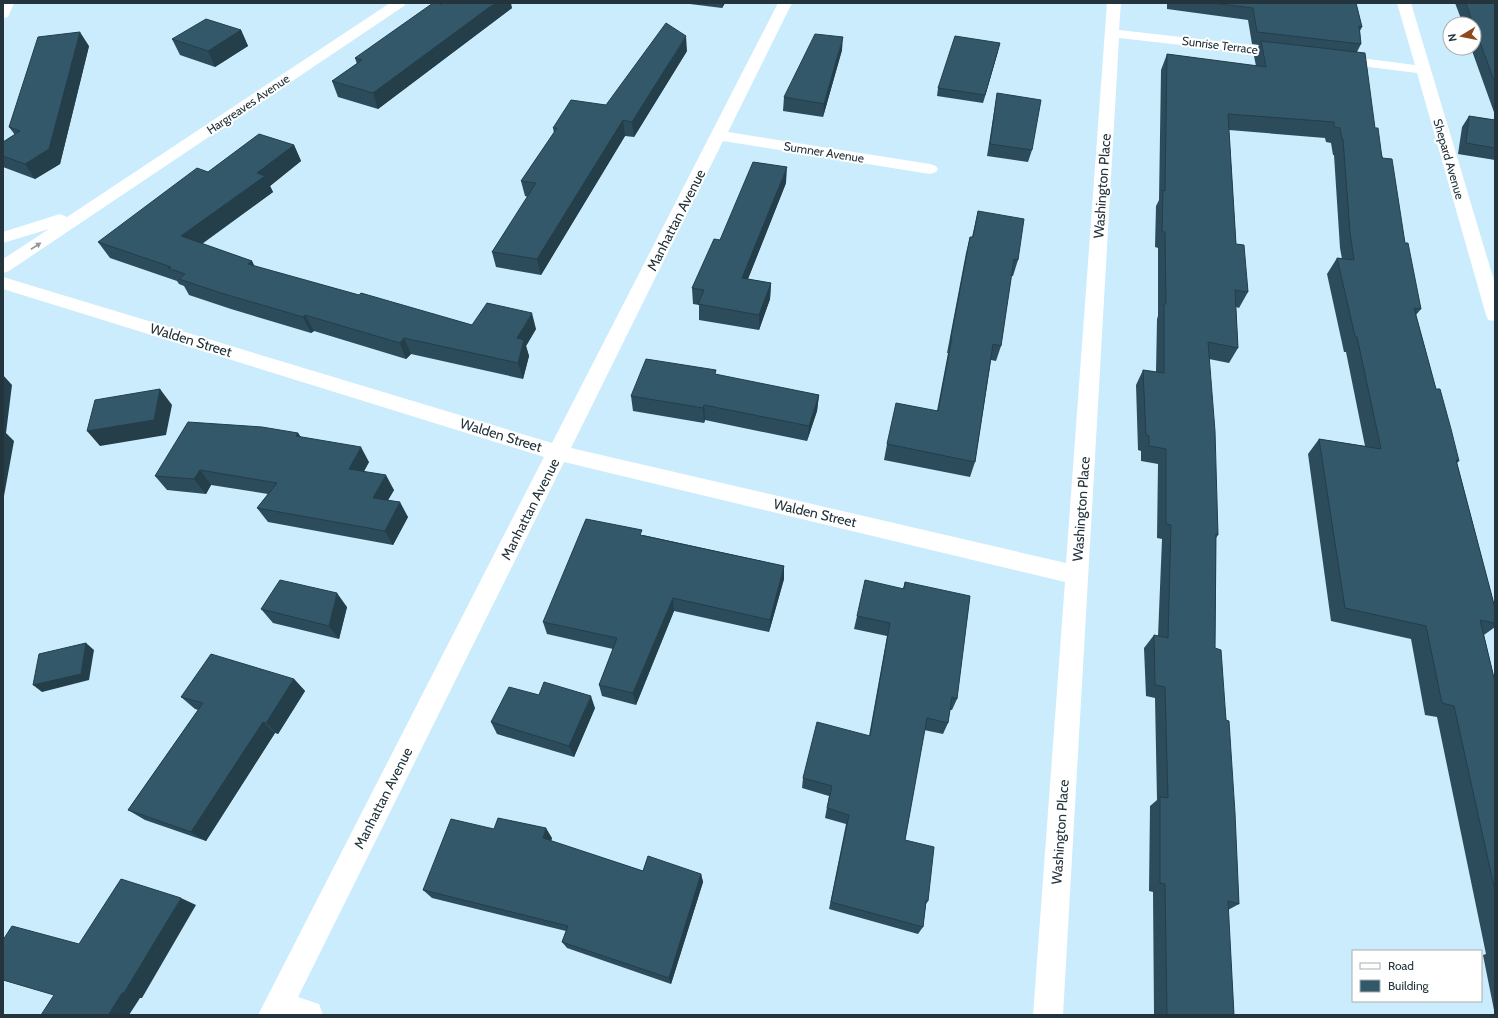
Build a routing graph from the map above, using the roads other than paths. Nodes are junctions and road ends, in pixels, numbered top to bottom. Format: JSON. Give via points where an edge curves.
{"nodes":[{"id":1,"x":7,"y":3,"type":"edge"},
{"id":2,"x":399,"y":3,"type":"edge"},
{"id":3,"x":785,"y":3,"type":"edge"},
{"id":4,"x":1114,"y":3,"type":"edge"},
{"id":5,"x":1404,"y":3,"type":"edge"},
{"id":6,"x":3,"y":14,"type":"edge"},
{"id":7,"x":1112,"y":32,"type":"junction"},
{"id":8,"x":1299,"y":55,"type":"edge"},
{"id":9,"x":1322,"y":58,"type":"edge"},
{"id":10,"x":1424,"y":70,"type":"junction"},
{"id":11,"x":718,"y":135,"type":"junction"},
{"id":12,"x":930,"y":170,"type":"dead end"},
{"id":13,"x":97,"y":205,"type":"junction"},
{"id":14,"x":3,"y":238,"type":"edge"},
{"id":15,"x":3,"y":267,"type":"edge"},
{"id":16,"x":3,"y":283,"type":"edge"},
{"id":17,"x":1495,"y":315,"type":"edge"},
{"id":18,"x":558,"y":453,"type":"junction"},
{"id":19,"x":1076,"y":575,"type":"junction"},
{"id":20,"x":276,"y":1010,"type":"edge"},
{"id":21,"x":308,"y":1015,"type":"edge"},
{"id":22,"x":1048,"y":1015,"type":"edge"}],
"edges":[{"from":1,"to":6,"type":"street"},
{"from":2,"to":13,"type":"street","name":"Hargreaves Avenue"},
{"from":3,"to":11,"type":"street","name":"Manhattan Avenue"},
{"from":4,"to":7,"type":"street","name":"Washington Place"},
{"from":5,"to":10,"type":"street","name":"Shepard Avenue"},
{"from":7,"to":8,"type":"street","name":"Sunrise Terrace"},
{"from":7,"to":19,"type":"street","name":"Washington Place"},
{"from":9,"to":10,"type":"street"},
{"from":10,"to":17,"type":"street","name":"Shepard Avenue"},
{"from":11,"to":12,"type":"street","name":"Sumner Avenue"},
{"from":11,"to":18,"type":"street","name":"Manhattan Avenue"},
{"from":13,"to":14,"type":"street","name":"Hargreaves Avenue"},
{"from":15,"to":13,"type":"street","name":"Hargreaves Avenue","one_way":true},
{"from":16,"to":18,"type":"street","name":"Walden Street"},
{"from":18,"to":19,"type":"street","name":"Walden Street"},
{"from":18,"to":20,"type":"street","name":"Manhattan Avenue"},
{"from":19,"to":22,"type":"street","name":"Washington Place"},
{"from":20,"to":21,"type":"street"}]}
